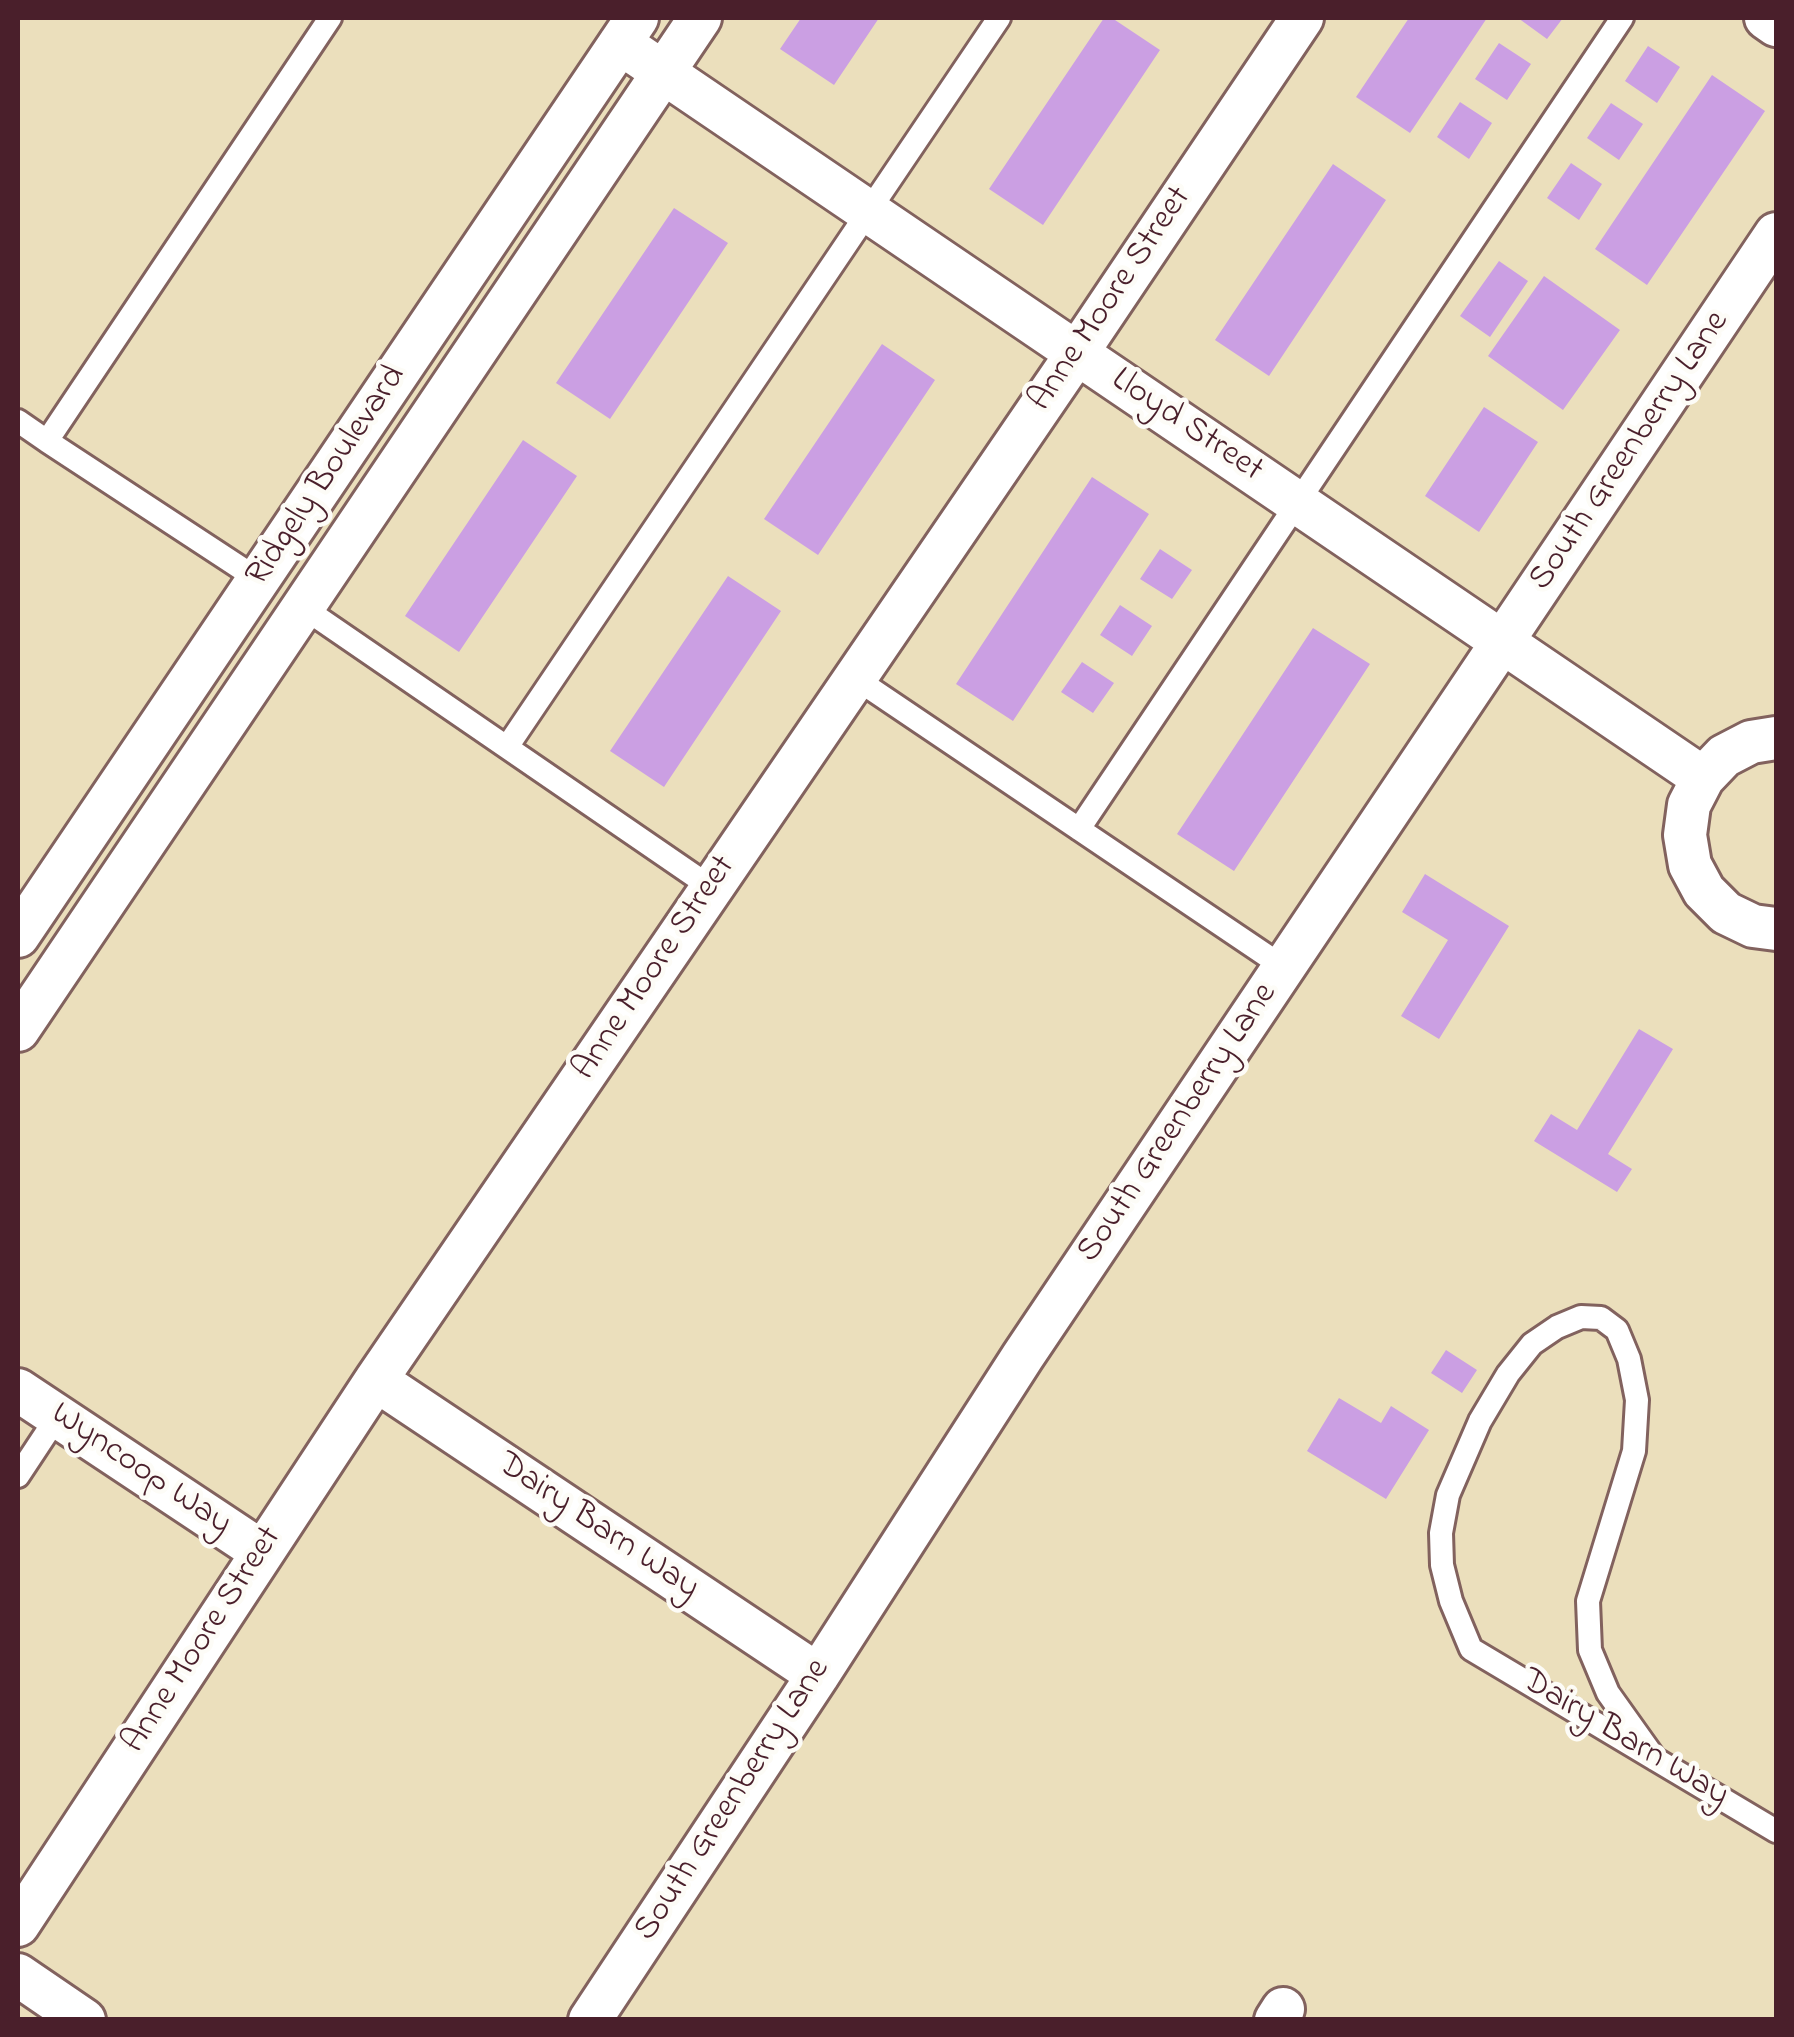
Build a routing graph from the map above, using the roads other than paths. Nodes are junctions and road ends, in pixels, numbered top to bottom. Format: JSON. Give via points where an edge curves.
{"nodes":[{"id":1,"x":330,"y":18,"type":"edge"},
{"id":2,"x":700,"y":18,"type":"edge"},
{"id":3,"x":999,"y":18,"type":"edge"},
{"id":4,"x":1302,"y":18,"type":"edge"},
{"id":5,"x":1622,"y":18,"type":"edge"},
{"id":6,"x":1766,"y":18,"type":"edge"},
{"id":7,"x":1776,"y":25,"type":"edge"},
{"id":8,"x":628,"y":30,"type":"edge"},
{"id":9,"x":664,"y":73,"type":"junction"},
{"id":10,"x":868,"y":212,"type":"junction"},
{"id":11,"x":1776,"y":234,"type":"edge"},
{"id":12,"x":1077,"y":354,"type":"junction"},
{"id":13,"x":18,"y":421,"type":"edge"},
{"id":14,"x":47,"y":441,"type":"junction"},
{"id":15,"x":1298,"y":504,"type":"junction"},
{"id":16,"x":259,"y":580,"type":"junction"},
{"id":17,"x":301,"y":606,"type":"junction"},
{"id":18,"x":1504,"y":642,"type":"junction"},
{"id":19,"x":855,"y":678,"type":"junction"},
{"id":20,"x":1776,"y":738,"type":"edge"},
{"id":21,"x":506,"y":746,"type":"junction"},
{"id":22,"x":1703,"y":778,"type":"junction"},
{"id":23,"x":111,"y":799,"type":"junction"},
{"id":24,"x":154,"y":827,"type":"junction"},
{"id":25,"x":1079,"y":828,"type":"junction"},
{"id":26,"x":712,"y":888,"type":"junction"},
{"id":27,"x":1776,"y":929,"type":"edge"},
{"id":28,"x":18,"y":936,"type":"edge"},
{"id":29,"x":1285,"y":968,"type":"junction"},
{"id":30,"x":18,"y":1030,"type":"edge"},
{"id":31,"x":376,"y":1380,"type":"junction"},
{"id":32,"x":18,"y":1390,"type":"edge"},
{"id":33,"x":58,"y":1417,"type":"junction"},
{"id":34,"x":18,"y":1476,"type":"edge"},
{"id":35,"x":262,"y":1552,"type":"junction"},
{"id":36,"x":818,"y":1675,"type":"junction"},
{"id":37,"x":1655,"y":1759,"type":"junction"},
{"id":38,"x":1776,"y":1831,"type":"edge"},
{"id":39,"x":18,"y":1926,"type":"edge"},
{"id":40,"x":18,"y":1975,"type":"edge"},
{"id":41,"x":84,"y":2020,"type":"edge"},
{"id":42,"x":590,"y":2020,"type":"edge"}],
"edges":[{"from":1,"to":14,"type":"lane"},
{"from":2,"to":9,"type":"street","name":"Ridgely Boulevard"},
{"from":3,"to":10,"type":"lane"},
{"from":4,"to":12,"type":"street","name":"Anne Moore Street"},
{"from":5,"to":15,"type":"lane"},
{"from":6,"to":7,"type":"street"},
{"from":8,"to":9,"type":"street","name":"Lloyd Street"},
{"from":8,"to":16,"type":"street","name":"Ridgely Boulevard"},
{"from":9,"to":10,"type":"street","name":"Lloyd Street"},
{"from":9,"to":17,"type":"street","name":"Ridgely Boulevard"},
{"from":10,"to":12,"type":"street","name":"Lloyd Street"},
{"from":10,"to":21,"type":"lane"},
{"from":11,"to":18,"type":"street","name":"South Greenberry Lane"},
{"from":12,"to":15,"type":"street","name":"Lloyd Street"},
{"from":12,"to":19,"type":"street","name":"Anne Moore Street"},
{"from":13,"to":14,"type":"lane"},
{"from":14,"to":16,"type":"lane"},
{"from":15,"to":18,"type":"street","name":"Lloyd Street"},
{"from":15,"to":25,"type":"lane"},
{"from":16,"to":23,"type":"street","name":"Ridgely Boulevard"},
{"from":17,"to":21,"type":"lane"},
{"from":17,"to":24,"type":"street","name":"Ridgely Boulevard"},
{"from":18,"to":22,"type":"street","name":"Lloyd Street"},
{"from":18,"to":29,"type":"street","name":"South Greenberry Lane"},
{"from":19,"to":25,"type":"lane"},
{"from":19,"to":26,"type":"street","name":"Anne Moore Street"},
{"from":20,"to":22,"type":"street","via":[[1724,756]]},
{"from":21,"to":26,"type":"lane"},
{"from":22,"to":27,"type":"street","via":[[1685,835],[1690,865],[1726,913]]},
{"from":23,"to":24,"type":"street"},
{"from":23,"to":28,"type":"street","name":"Ridgely Boulevard"},
{"from":24,"to":30,"type":"street","name":"Ridgely Boulevard"},
{"from":25,"to":29,"type":"lane"},
{"from":26,"to":31,"type":"street","name":"Anne Moore Street"},
{"from":29,"to":36,"type":"street","name":"South Greenberry Lane"},
{"from":31,"to":35,"type":"street","name":"Anne Moore Street"},
{"from":31,"to":36,"type":"street","name":"Dairy Barn Way"},
{"from":32,"to":33,"type":"street","name":"Wyncoop Way"},
{"from":33,"to":34,"type":"lane"},
{"from":33,"to":35,"type":"street","name":"Wyncoop Way"},
{"from":35,"to":39,"type":"street","name":"Anne Moore Street"},
{"from":36,"to":42,"type":"street","name":"South Greenberry Lane"},
{"from":37,"to":37,"type":"lane","name":"Dairy Barn Way","via":[[1471,1649],[1442,1565],[1448,1495],[1480,1421],[1532,1344],[1580,1317],[1601,1318],[1617,1330],[1637,1400],[1634,1451],[1588,1601],[1590,1650],[1608,1692]]},
{"from":37,"to":38,"type":"lane","name":"Dairy Barn Way"},
{"from":40,"to":41,"type":"street"}]}
